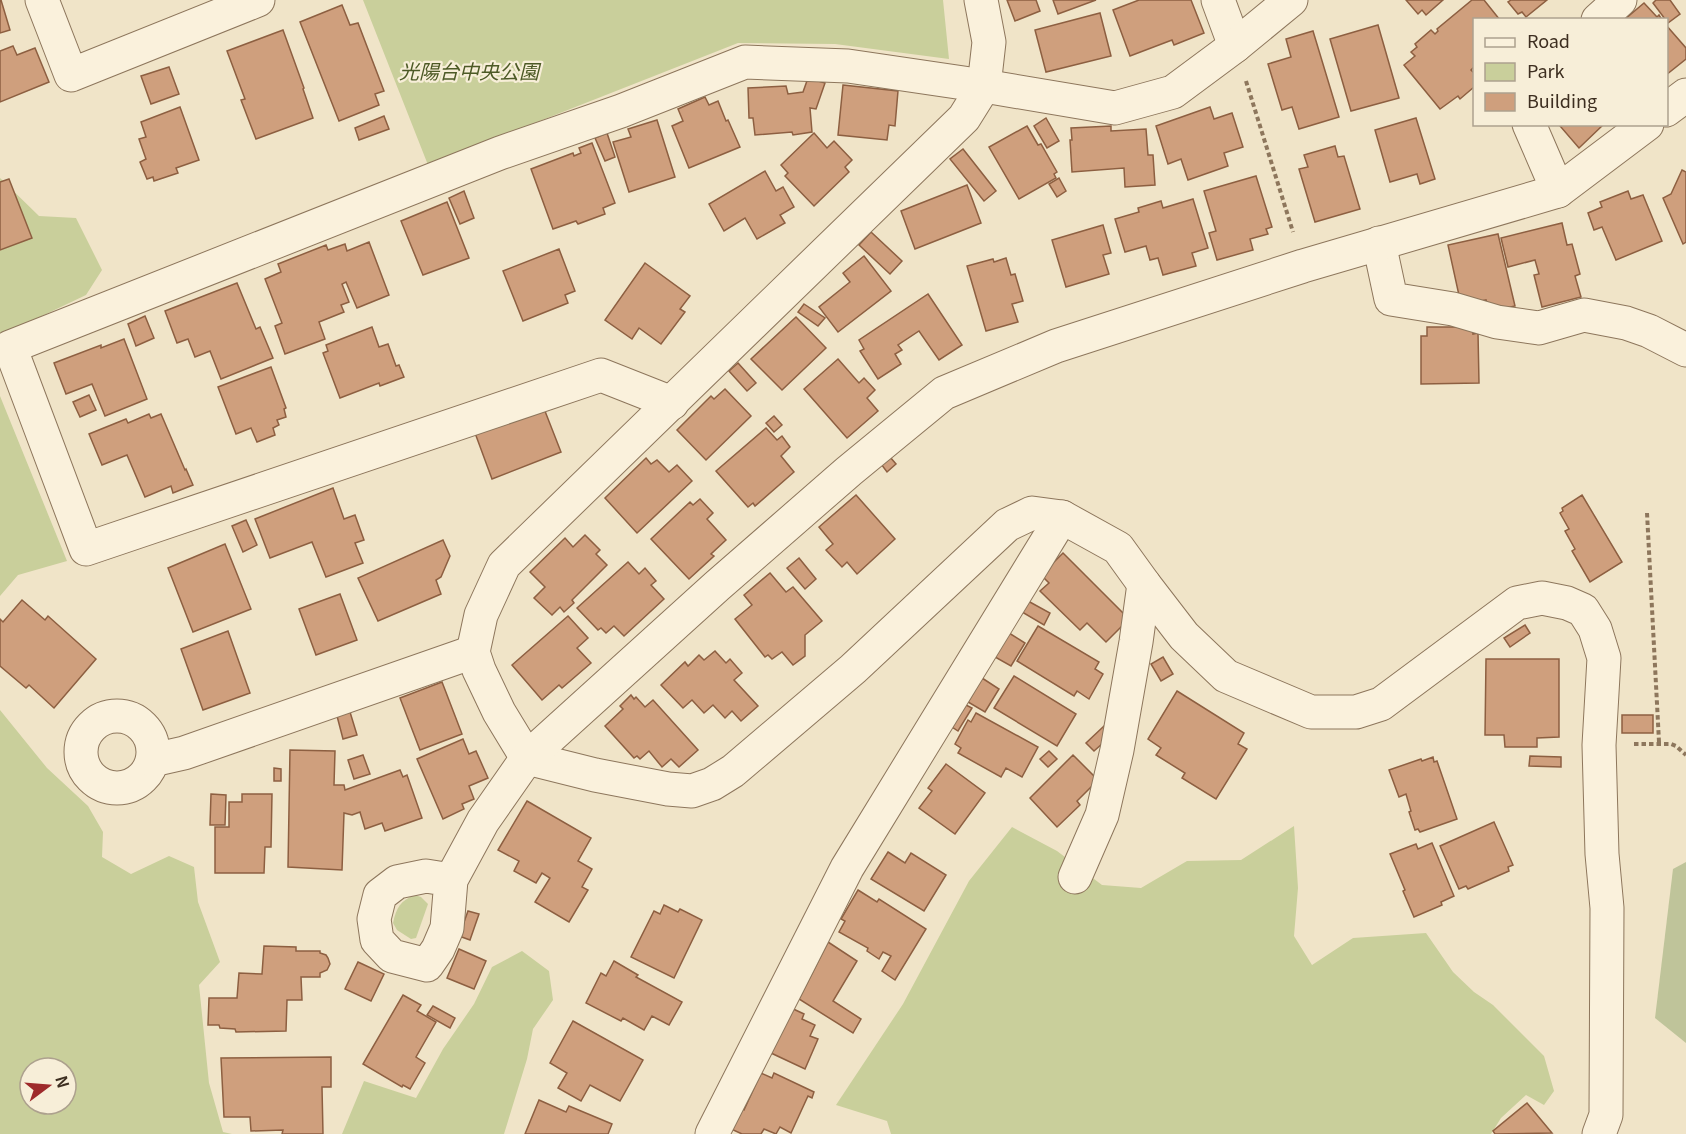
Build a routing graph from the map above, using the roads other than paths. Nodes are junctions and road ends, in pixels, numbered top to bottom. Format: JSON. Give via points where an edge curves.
{"nodes":[{"id":1,"x":42,"y":0,"type":"edge"},
{"id":2,"x":258,"y":0,"type":"edge"},
{"id":3,"x":981,"y":0,"type":"edge"},
{"id":4,"x":1218,"y":0,"type":"edge"},
{"id":5,"x":1291,"y":0,"type":"edge"},
{"id":6,"x":1620,"y":0,"type":"edge"},
{"id":7,"x":1600,"y":18,"type":"edge"},
{"id":8,"x":1235,"y":46,"type":"junction"},
{"id":9,"x":984,"y":86,"type":"junction"},
{"id":10,"x":1686,"y":95,"type":"edge"},
{"id":11,"x":1668,"y":108,"type":"edge"},
{"id":12,"x":1530,"y":126,"type":"edge"},
{"id":13,"x":1644,"y":126,"type":"edge"},
{"id":14,"x":1558,"y":190,"type":"junction"},
{"id":15,"x":1380,"y":243,"type":"junction"},
{"id":16,"x":1686,"y":350,"type":"edge"},
{"id":17,"x":672,"y":403,"type":"junction"},
{"id":18,"x":1062,"y":518,"type":"junction"},
{"id":19,"x":1144,"y":585,"type":"junction"},
{"id":20,"x":473,"y":652,"type":"junction"},
{"id":21,"x":527,"y":758,"type":"junction"},
{"id":22,"x":153,"y":760,"type":"dead end"},
{"id":23,"x":1076,"y":877,"type":"dead end"},
{"id":24,"x":451,"y":880,"type":"dead end"},
{"id":25,"x":712,"y":1134,"type":"edge"},
{"id":26,"x":1599,"y":1134,"type":"edge"}],
"edges":[{"from":1,"to":2,"type":"street","via":[[71,75]]},
{"from":3,"to":9,"type":"street","via":[[989,42]]},
{"from":4,"to":8,"type":"street"},
{"from":5,"to":8,"type":"street"},
{"from":6,"to":7,"type":"street"},
{"from":8,"to":9,"type":"street","via":[[1173,92],[1115,108]]},
{"from":9,"to":17,"type":"street","via":[[964,118],[938,145]]},
{"from":9,"to":17,"type":"street","via":[[848,66],[745,62],[500,153],[10,347],[86,549],[602,375]]},
{"from":10,"to":11,"type":"street"},
{"from":12,"to":14,"type":"street"},
{"from":13,"to":14,"type":"street"},
{"from":14,"to":15,"type":"street"},
{"from":15,"to":16,"type":"street","via":[[1391,299],[1539,328],[1584,315],[1649,331]]},
{"from":15,"to":21,"type":"street","via":[[1056,346],[944,393],[761,548]]},
{"from":17,"to":20,"type":"street","via":[[504,565],[481,615]]},
{"from":18,"to":19,"type":"street","via":[[1118,548]]},
{"from":18,"to":21,"type":"street","via":[[1032,513],[1007,525],[854,669],[733,771],[712,784],[692,791],[668,789]]},
{"from":18,"to":25,"type":"street","via":[[847,868]]},
{"from":19,"to":23,"type":"street","via":[[1110,783],[1102,815]]},
{"from":19,"to":26,"type":"street","via":[[1184,636],[1226,676],[1311,712],[1356,712],[1381,704],[1517,603],[1542,598],[1583,610],[1595,629],[1604,658],[1599,745],[1607,908],[1606,1115]]},
{"from":20,"to":21,"type":"street","via":[[499,712]]},
{"from":20,"to":22,"type":"street","via":[[184,753]]},
{"from":21,"to":24,"type":"street","via":[[483,821]]}]}
